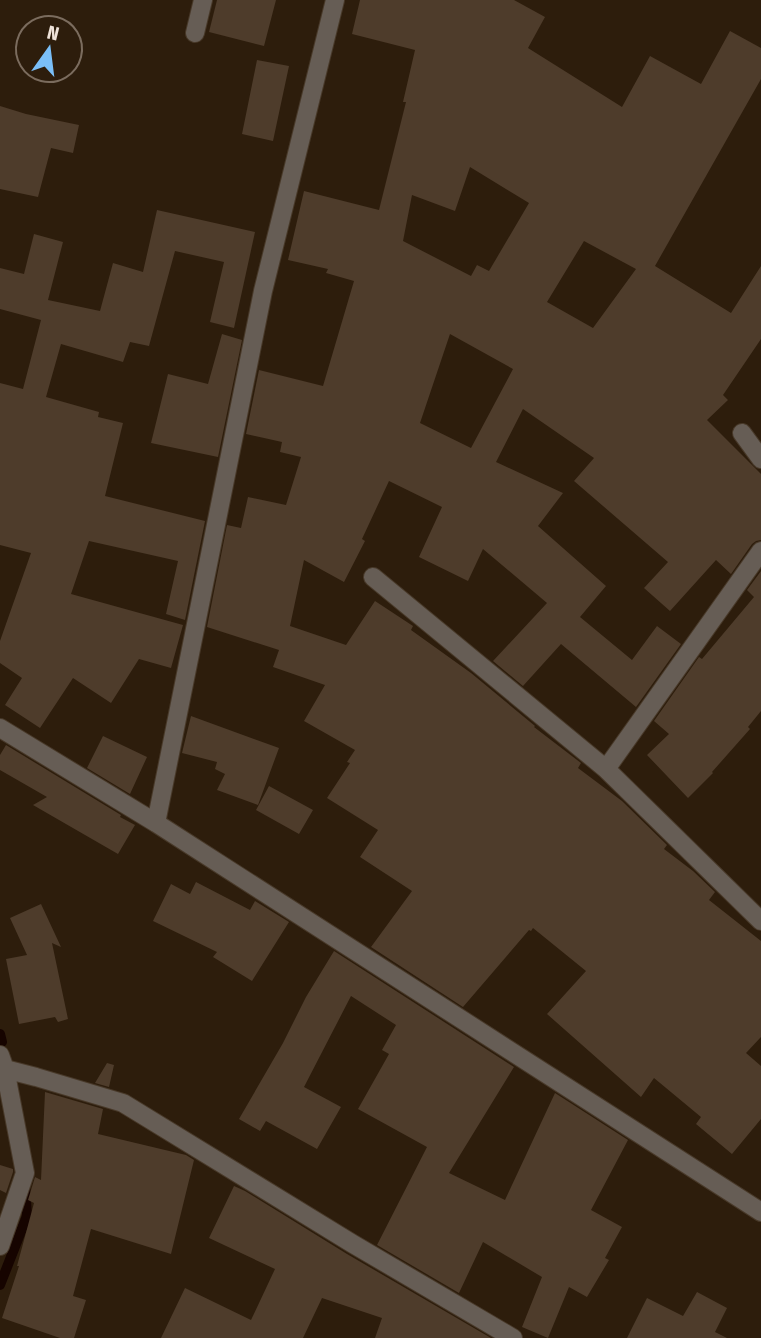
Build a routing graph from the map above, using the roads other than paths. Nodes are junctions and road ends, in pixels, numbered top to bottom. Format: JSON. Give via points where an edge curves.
{"nodes":[{"id":1,"x":203,"y":0,"type":"edge"},
{"id":2,"x":335,"y":0,"type":"edge"},
{"id":3,"x":195,"y":33,"type":"dead end"},
{"id":4,"x":742,"y":433,"type":"dead end"},
{"id":5,"x":761,"y":458,"type":"edge"},
{"id":6,"x":761,"y":551,"type":"edge"},
{"id":7,"x":373,"y":577,"type":"dead end"},
{"id":8,"x":0,"y":728,"type":"edge"},
{"id":9,"x":606,"y":769,"type":"junction"},
{"id":10,"x":156,"y":823,"type":"junction"},
{"id":11,"x":761,"y":921,"type":"edge"},
{"id":12,"x":3,"y":1062,"type":"edge"},
{"id":13,"x":761,"y":1212,"type":"edge"},
{"id":14,"x":0,"y":1247,"type":"edge"},
{"id":15,"x":513,"y":1338,"type":"edge"}],
"edges":[{"from":1,"to":3,"type":"street"},
{"from":2,"to":10,"type":"street","via":[[263,291]]},
{"from":4,"to":5,"type":"street"},
{"from":6,"to":9,"type":"street"},
{"from":7,"to":9,"type":"street"},
{"from":8,"to":10,"type":"street"},
{"from":9,"to":11,"type":"street"},
{"from":10,"to":13,"type":"street"},
{"from":12,"to":14,"type":"street","via":[[25,1173]]},
{"from":12,"to":15,"type":"street","via":[[36,1077],[123,1103]]}]}
